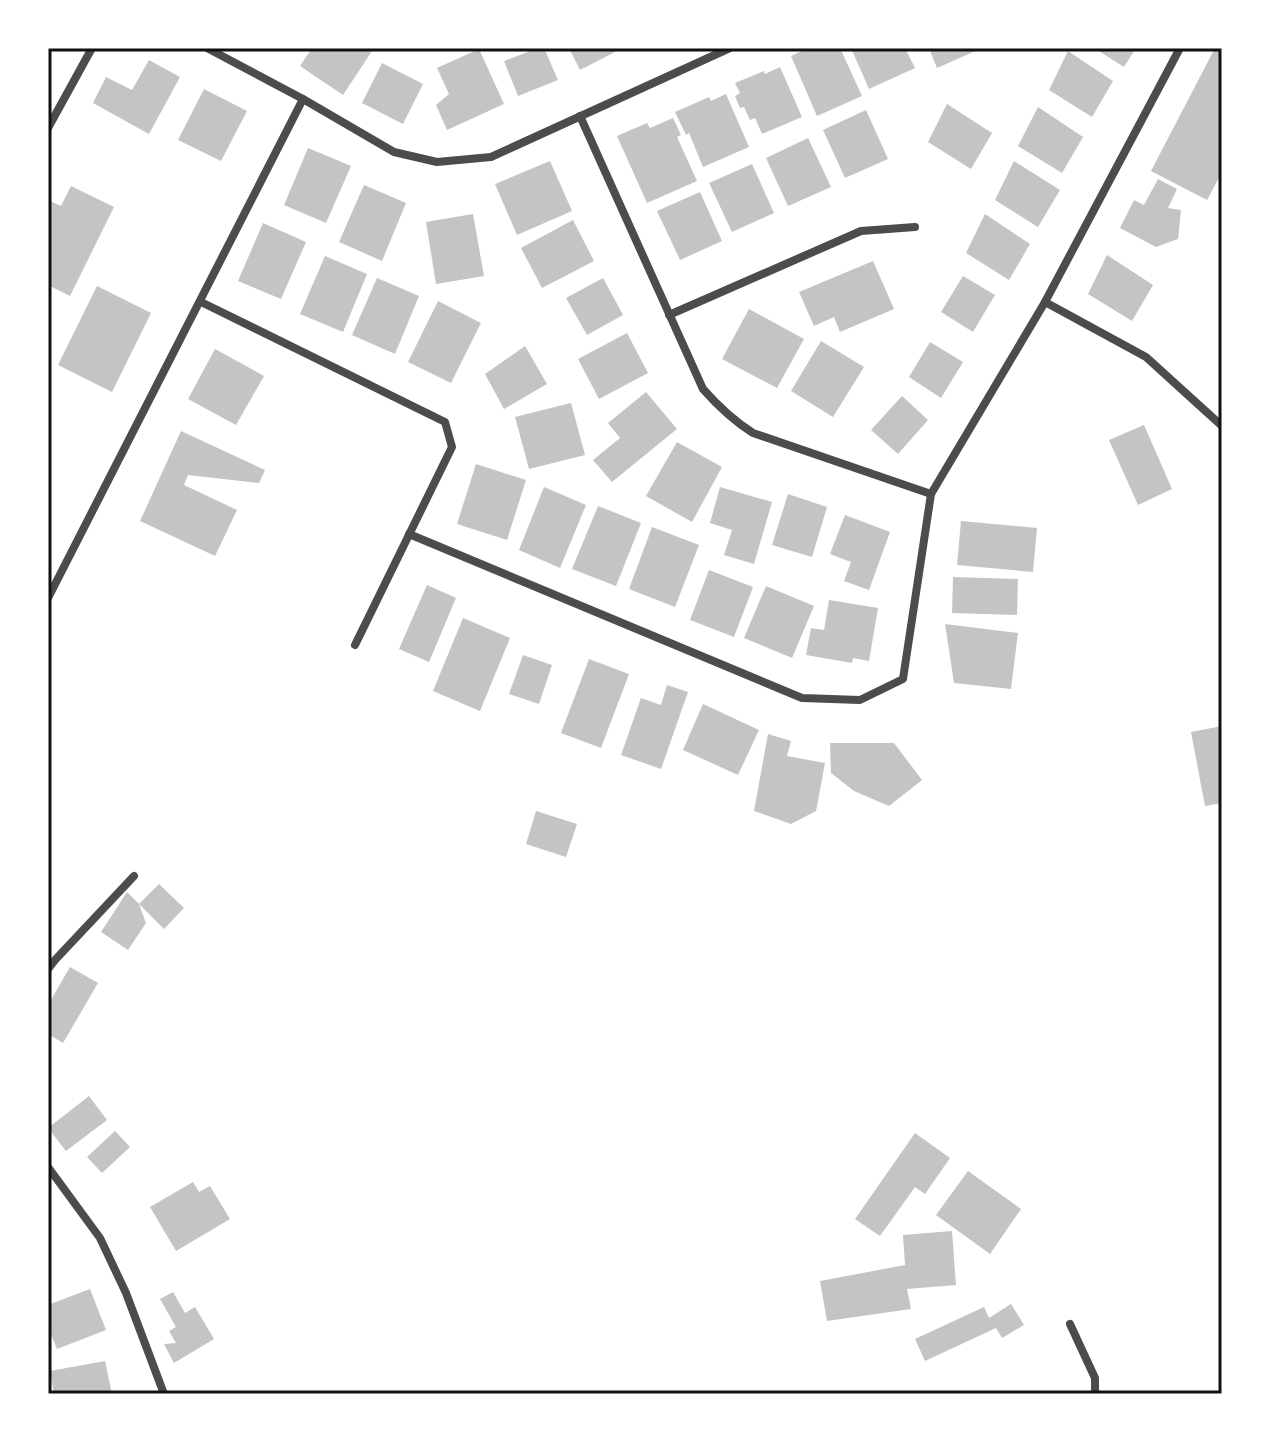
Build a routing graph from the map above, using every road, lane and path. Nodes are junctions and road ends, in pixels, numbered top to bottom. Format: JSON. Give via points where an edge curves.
{"nodes":[{"id":1,"x":92,"y":48,"type":"edge"},
{"id":2,"x":207,"y":48,"type":"edge"},
{"id":3,"x":730,"y":48,"type":"edge"},
{"id":4,"x":1180,"y":48,"type":"edge"},
{"id":5,"x":303,"y":99,"type":"junction"},
{"id":6,"x":580,"y":116,"type":"junction"},
{"id":7,"x":48,"y":128,"type":"edge"},
{"id":8,"x":915,"y":227,"type":"dead end"},
{"id":9,"x":201,"y":302,"type":"junction"},
{"id":10,"x":1045,"y":302,"type":"junction"},
{"id":11,"x":669,"y":315,"type":"junction"},
{"id":12,"x":1222,"y":426,"type":"edge"},
{"id":13,"x":931,"y":494,"type":"junction"},
{"id":14,"x":409,"y":534,"type":"junction"},
{"id":15,"x":48,"y":598,"type":"edge"},
{"id":16,"x":355,"y":645,"type":"dead end"},
{"id":17,"x":134,"y":876,"type":"dead end"},
{"id":18,"x":48,"y":969,"type":"edge"},
{"id":19,"x":48,"y":1167,"type":"edge"},
{"id":20,"x":1070,"y":1324,"type":"dead end"},
{"id":21,"x":164,"y":1394,"type":"edge"},
{"id":22,"x":1095,"y":1394,"type":"edge"}],
"edges":[{"from":1,"to":7,"type":"street"},
{"from":2,"to":5,"type":"street"},
{"from":3,"to":6,"type":"street"},
{"from":4,"to":10,"type":"street"},
{"from":5,"to":6,"type":"street","via":[[394,152],[437,162],[491,157]]},
{"from":5,"to":9,"type":"street"},
{"from":6,"to":11,"type":"street"},
{"from":8,"to":11,"type":"street","via":[[861,231]]},
{"from":9,"to":14,"type":"street","via":[[445,422],[452,447]]},
{"from":9,"to":15,"type":"street"},
{"from":10,"to":12,"type":"street","via":[[1146,357]]},
{"from":10,"to":13,"type":"street"},
{"from":11,"to":13,"type":"street","via":[[703,389],[735,421],[753,433]]},
{"from":13,"to":14,"type":"street","via":[[903,679],[860,700],[802,698]]},
{"from":14,"to":16,"type":"street"},
{"from":17,"to":18,"type":"street"},
{"from":19,"to":21,"type":"street","via":[[100,1238]]},
{"from":20,"to":22,"type":"street","via":[[1095,1378]]}]}
